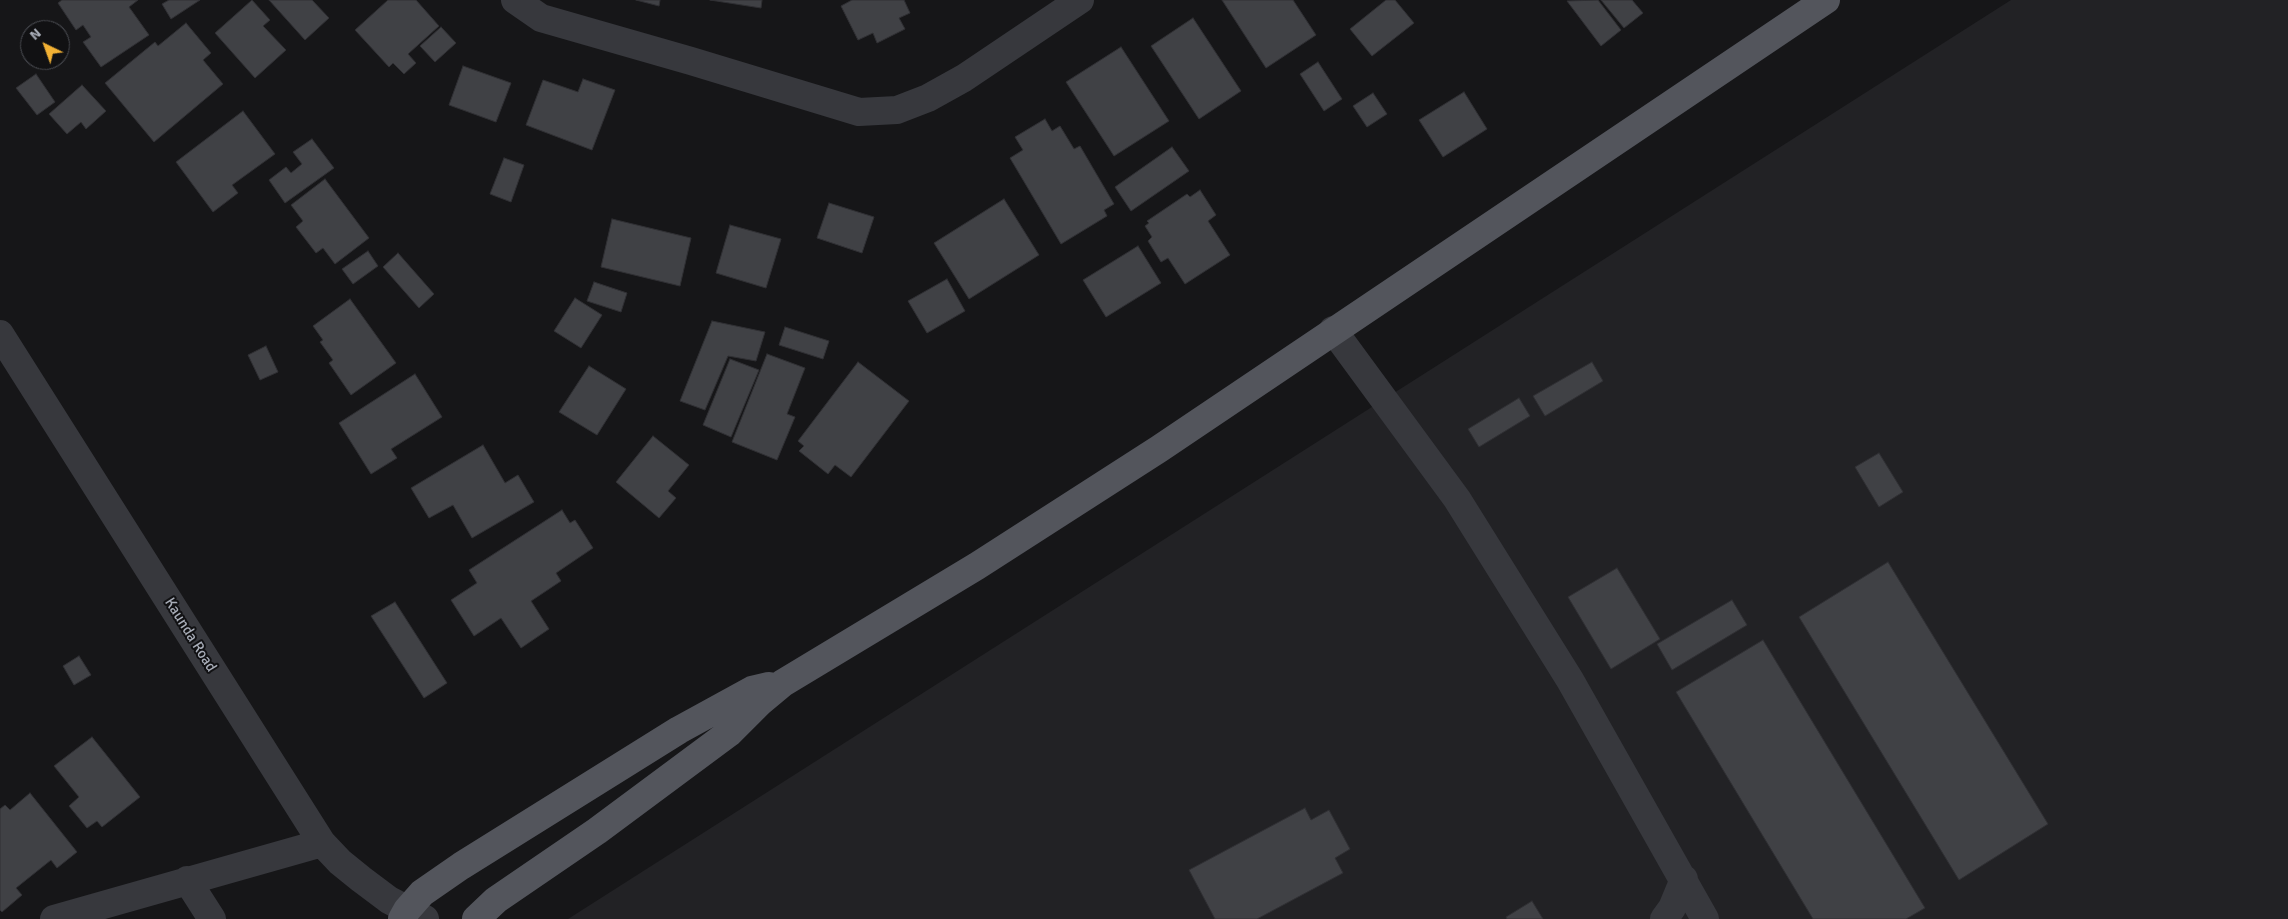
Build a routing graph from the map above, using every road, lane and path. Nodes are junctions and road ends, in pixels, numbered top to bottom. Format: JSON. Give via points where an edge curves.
{"nodes":[{"id":1,"x":515,"y":0,"type":"edge"},
{"id":2,"x":1080,"y":0,"type":"edge"},
{"id":3,"x":1826,"y":0,"type":"edge"},
{"id":4,"x":1333,"y":330,"type":"junction"},
{"id":5,"x":0,"y":334,"type":"edge"},
{"id":6,"x":783,"y":683,"type":"junction"},
{"id":7,"x":322,"y":843,"type":"junction"},
{"id":8,"x":1684,"y":879,"type":"junction"},
{"id":9,"x":187,"y":880,"type":"junction"},
{"id":10,"x":412,"y":916,"type":"edge"},
{"id":11,"x":54,"y":919,"type":"edge"},
{"id":12,"x":212,"y":919,"type":"edge"},
{"id":13,"x":476,"y":919,"type":"edge"},
{"id":14,"x":1664,"y":919,"type":"edge"},
{"id":15,"x":1705,"y":919,"type":"edge"}],
"edges":[{"from":1,"to":2,"type":"street","via":[[541,18],[858,112],[897,110],[928,98],[964,78]]},
{"from":3,"to":4,"type":"main road"},
{"from":4,"to":6,"type":"main road","via":[[1018,540]]},
{"from":4,"to":8,"type":"street","via":[[1458,499],[1570,680]]},
{"from":5,"to":7,"type":"street","name":"Kaunda Road"},
{"from":6,"to":10,"type":"main road","name":"Kaunda Road","via":[[752,690],[679,730],[461,866],[422,893]]},
{"from":6,"to":13,"type":"main road","via":[[729,733],[597,831],[496,900]]},
{"from":7,"to":9,"type":"street"},
{"from":7,"to":10,"type":"street","name":"Kaunda Road","via":[[340,862]]},
{"from":8,"to":14,"type":"street"},
{"from":8,"to":15,"type":"street"},
{"from":9,"to":11,"type":"street"},
{"from":9,"to":12,"type":"street"}]}
